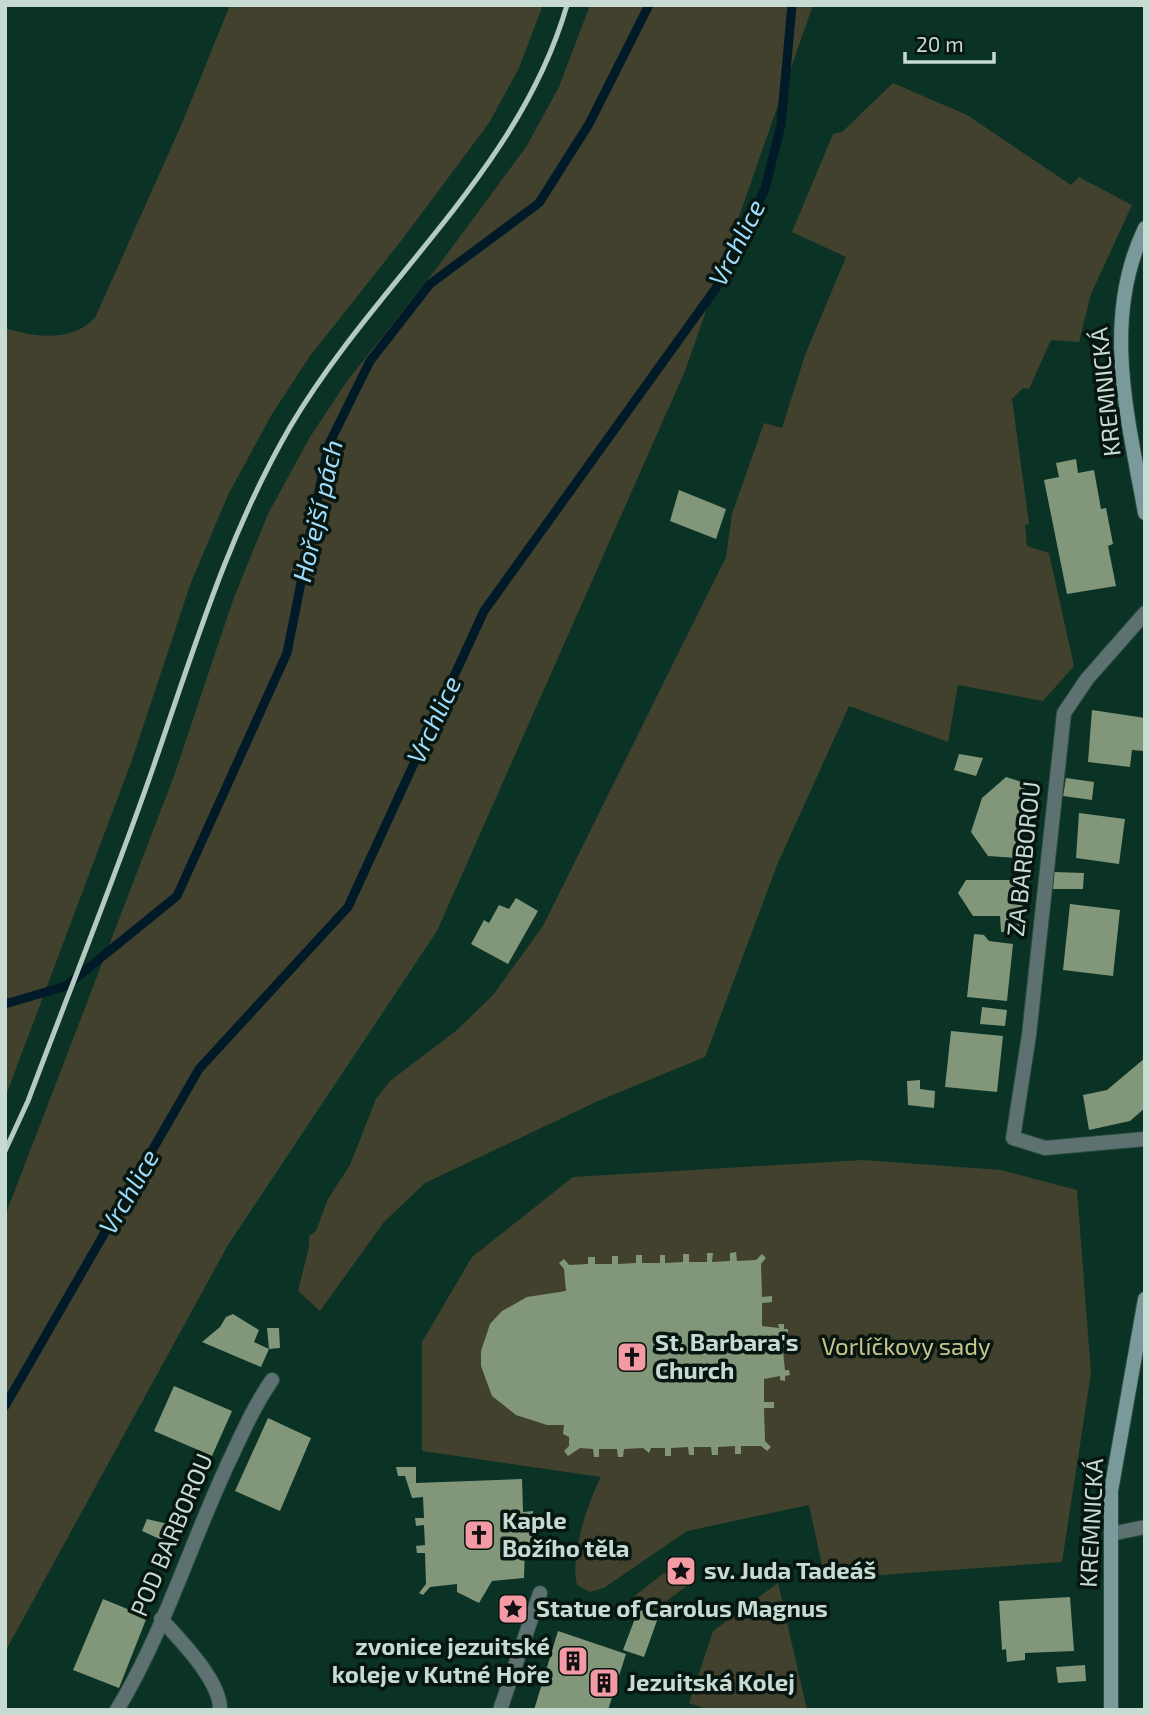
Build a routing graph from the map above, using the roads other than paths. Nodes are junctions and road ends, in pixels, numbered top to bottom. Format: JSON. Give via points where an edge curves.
{"nodes":[{"id":1,"x":1145,"y":228,"type":"edge"},
{"id":2,"x":1145,"y":513,"type":"edge"},
{"id":3,"x":1145,"y":613,"type":"edge"},
{"id":4,"x":1145,"y":1139,"type":"edge"},
{"id":5,"x":1145,"y":1298,"type":"edge"},
{"id":6,"x":272,"y":1380,"type":"dead end"},
{"id":7,"x":1145,"y":1527,"type":"edge"},
{"id":8,"x":1111,"y":1534,"type":"junction"},
{"id":9,"x":540,"y":1593,"type":"dead end"},
{"id":10,"x":161,"y":1619,"type":"junction"},
{"id":11,"x":117,"y":1710,"type":"edge"},
{"id":12,"x":220,"y":1710,"type":"edge"},
{"id":13,"x":500,"y":1710,"type":"edge"},
{"id":14,"x":1111,"y":1710,"type":"edge"}],
"edges":[{"from":1,"to":2,"type":"street","name":"KREMNICKÁ","via":[[1125,281],[1119,341]]},
{"from":3,"to":4,"type":"street","name":"ZA BARBOROU","via":[[1087,679],[1064,713],[1029,1035],[1013,1138],[1045,1148]]},
{"from":5,"to":8,"type":"street","name":"KREMNICKÁ","via":[[1111,1491]]},
{"from":6,"to":10,"type":"street","name":"POD BARBOROU","via":[[219,1480]]},
{"from":7,"to":8,"type":"street"},
{"from":8,"to":14,"type":"street","name":"KREMNICKÁ"},
{"from":9,"to":13,"type":"street"},
{"from":10,"to":11,"type":"street","name":"POD BARBOROU"},
{"from":10,"to":12,"type":"street","via":[[196,1658]]}]}
